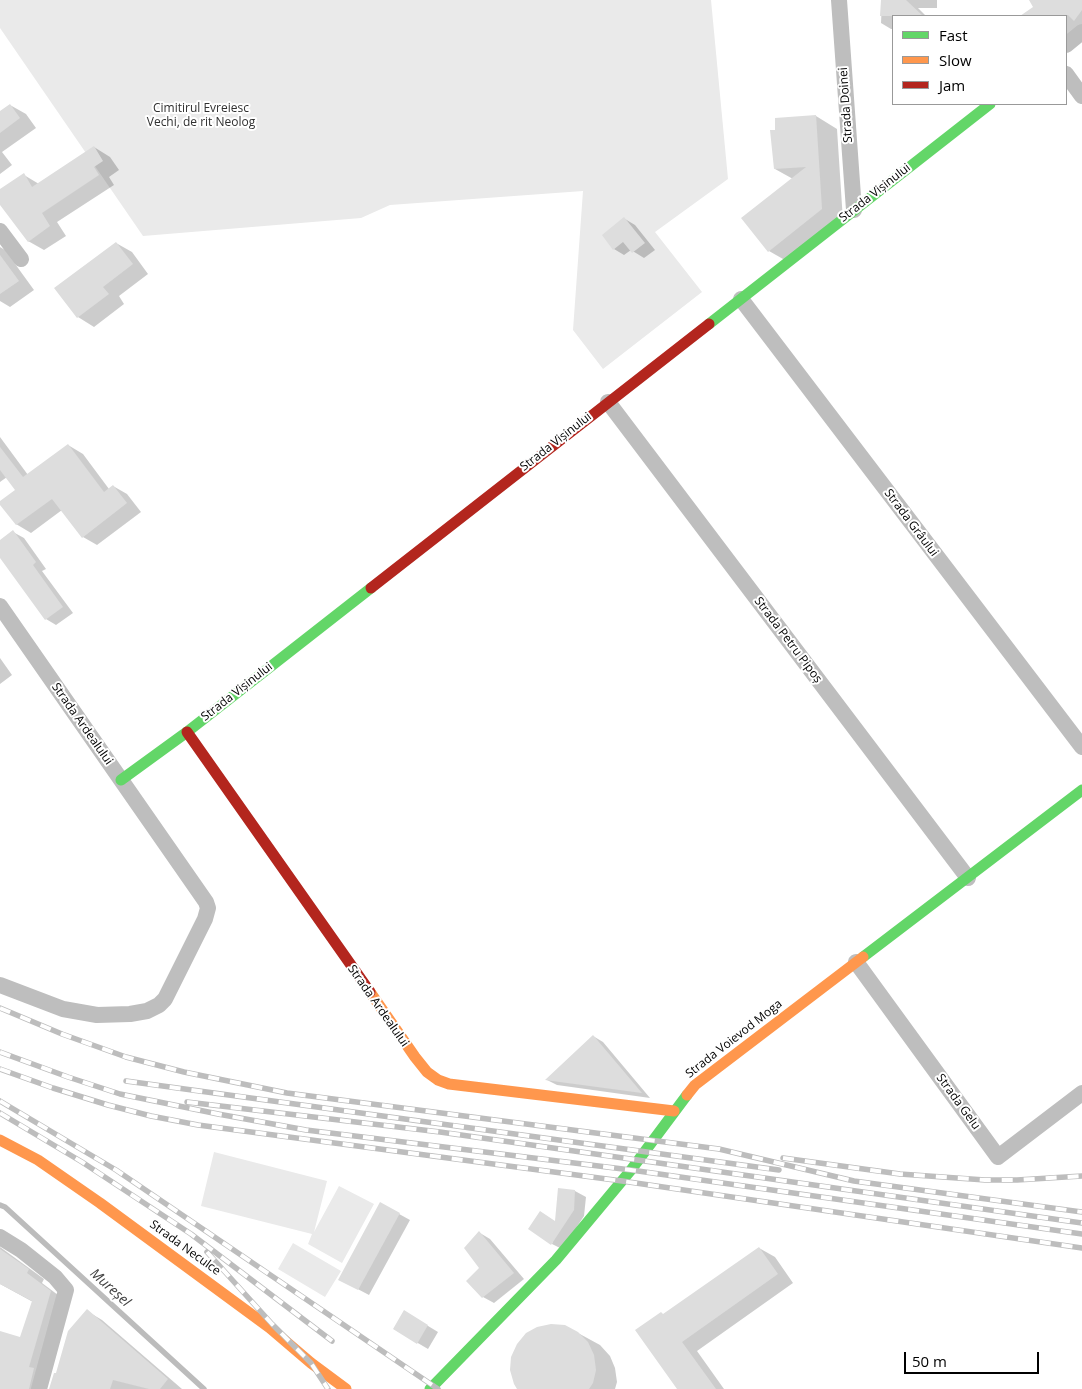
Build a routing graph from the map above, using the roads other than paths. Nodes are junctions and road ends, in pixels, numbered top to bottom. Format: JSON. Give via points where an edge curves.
{"nodes":[{"id":1,"x":839,"y":0,"type":"edge"},
{"id":2,"x":1082,"y":32,"type":"edge"},
{"id":3,"x":1067,"y":43,"type":"edge"},
{"id":4,"x":1067,"y":75,"type":"edge"},
{"id":5,"x":1082,"y":96,"type":"edge"},
{"id":6,"x":989,"y":105,"type":"edge"},
{"id":7,"x":854,"y":210,"type":"junction"},
{"id":8,"x":0,"y":231,"type":"edge"},
{"id":9,"x":21,"y":259,"type":"dead end"},
{"id":10,"x":741,"y":299,"type":"junction"},
{"id":11,"x":608,"y":402,"type":"junction"},
{"id":12,"x":0,"y":606,"type":"edge"},
{"id":13,"x":187,"y":732,"type":"junction"},
{"id":14,"x":1082,"y":747,"type":"edge"},
{"id":15,"x":121,"y":780,"type":"junction"},
{"id":16,"x":1082,"y":790,"type":"edge"},
{"id":17,"x":968,"y":878,"type":"junction"},
{"id":18,"x":856,"y":962,"type":"junction"},
{"id":19,"x":0,"y":985,"type":"edge"},
{"id":20,"x":1082,"y":1093,"type":"edge"},
{"id":21,"x":674,"y":1112,"type":"junction"},
{"id":22,"x":0,"y":1140,"type":"edge"},
{"id":23,"x":0,"y":1237,"type":"edge"},
{"id":24,"x":432,"y":1388,"type":"edge"},
{"id":25,"x":39,"y":1389,"type":"edge"},
{"id":26,"x":346,"y":1389,"type":"edge"}],
"edges":[{"from":1,"to":7,"type":"street","name":"Strada Doinei"},
{"from":2,"to":3,"type":"street"},
{"from":4,"to":5,"type":"street"},
{"from":6,"to":7,"type":"street","name":"Strada Vișinului"},
{"from":7,"to":10,"type":"street","name":"Strada Vișinului"},
{"from":8,"to":9,"type":"street"},
{"from":10,"to":11,"type":"street","name":"Strada Vișinului"},
{"from":10,"to":14,"type":"street","name":"Strada Grâului"},
{"from":11,"to":13,"type":"street","name":"Strada Vișinului"},
{"from":11,"to":17,"type":"street","name":"Strada Petru Pipoș"},
{"from":12,"to":15,"type":"street","name":"Strada Ardealului"},
{"from":13,"to":15,"type":"street","name":"Strada Vișinului"},
{"from":13,"to":21,"type":"street","name":"Strada Ardealului","via":[[427,1072],[449,1084]]},
{"from":15,"to":19,"type":"street","name":"Strada Ardealului","via":[[208,908],[165,999],[147,1011],[98,1015],[63,1009]]},
{"from":16,"to":17,"type":"street","name":"Strada Voievod Moga"},
{"from":17,"to":18,"type":"street","name":"Strada Voievod Moga"},
{"from":18,"to":20,"type":"street","name":"Strada Gelu","via":[[998,1157]]},
{"from":18,"to":21,"type":"street","name":"Strada Voievod Moga","via":[[695,1085]]},
{"from":21,"to":24,"type":"street","name":"Strada Voievod Moga","via":[[631,1170],[556,1260]]},
{"from":22,"to":26,"type":"street","name":"Strada Neculce","via":[[38,1160],[100,1203],[270,1328]]},
{"from":23,"to":25,"type":"street","via":[[55,1277],[66,1290]]}]}
